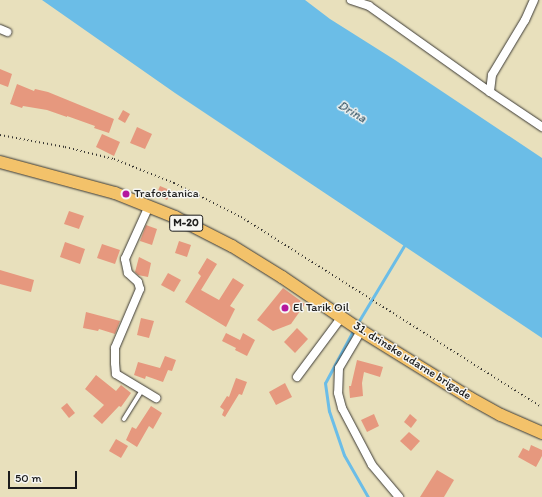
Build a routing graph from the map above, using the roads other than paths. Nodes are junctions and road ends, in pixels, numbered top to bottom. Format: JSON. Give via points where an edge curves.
{"nodes":[{"id":1,"x":351,"y":0,"type":"edge"},
{"id":2,"x":534,"y":0,"type":"edge"},
{"id":3,"x":490,"y":92,"type":"junction"},
{"id":4,"x":542,"y":127,"type":"edge"},
{"id":5,"x":0,"y":162,"type":"edge"},
{"id":6,"x":149,"y":206,"type":"junction"},
{"id":7,"x":342,"y":318,"type":"junction"},
{"id":8,"x":358,"y":329,"type":"junction"},
{"id":9,"x":297,"y":377,"type":"dead end"},
{"id":10,"x":142,"y":389,"type":"junction"},
{"id":11,"x":156,"y":398,"type":"dead end"},
{"id":12,"x":124,"y":419,"type":"dead end"},
{"id":13,"x":542,"y":433,"type":"edge"},
{"id":14,"x":399,"y":497,"type":"edge"}],
"edges":[{"from":1,"to":3,"type":"street","via":[[369,6]]},
{"from":2,"to":3,"type":"street","via":[[492,75]]},
{"from":3,"to":4,"type":"street"},
{"from":5,"to":6,"type":"main road","name":"31. drinske udarne brigade","number":"M-20","via":[[114,193]]},
{"from":6,"to":7,"type":"main road","name":"31. drinske udarne brigade","number":"M-20","via":[[232,246],[282,276]]},
{"from":6,"to":10,"type":"street","via":[[125,259],[128,273],[138,282],[140,289],[115,355],[116,374]]},
{"from":7,"to":8,"type":"main road","name":"31. drinske udarne brigade","number":"M-20"},
{"from":7,"to":9,"type":"street"},
{"from":8,"to":13,"type":"main road","name":"31. drinske udarne brigade","number":"M-20","via":[[470,398]]},
{"from":8,"to":14,"type":"street","via":[[339,368],[338,394],[342,408],[372,465]]},
{"from":10,"to":11,"type":"street"},
{"from":10,"to":12,"type":"lane"}]}
